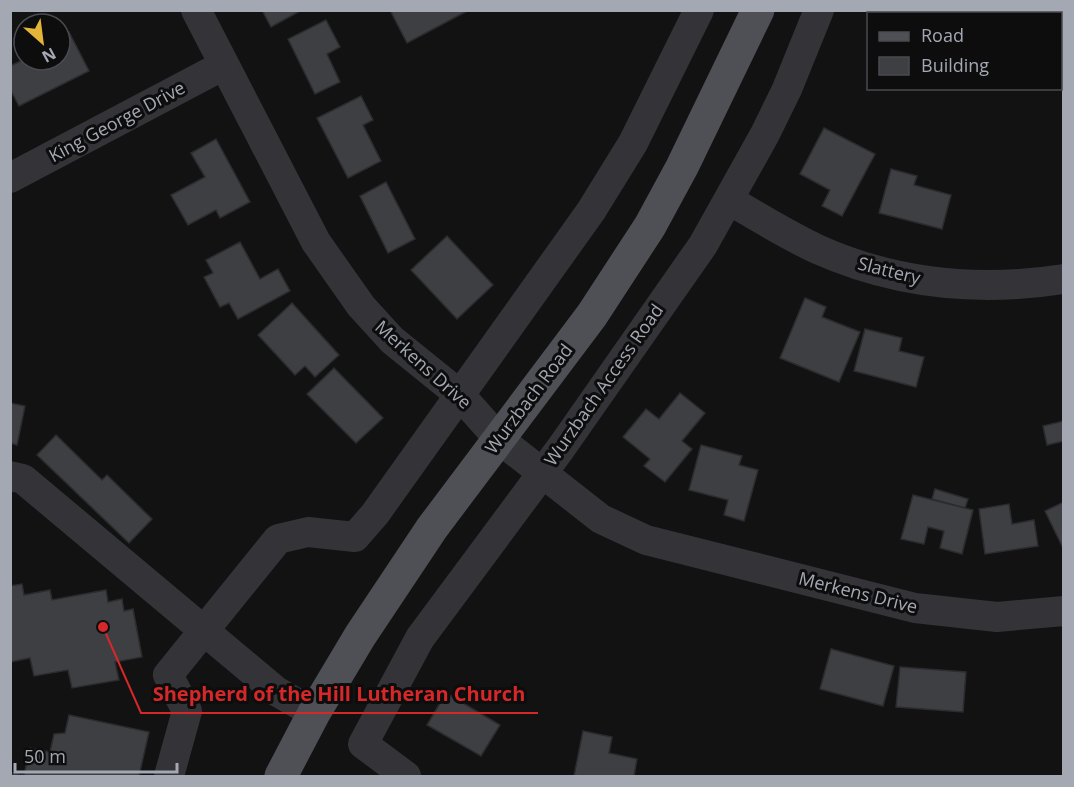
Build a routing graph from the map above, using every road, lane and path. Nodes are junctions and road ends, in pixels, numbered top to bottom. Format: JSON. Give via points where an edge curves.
{"nodes":[{"id":1,"x":196,"y":10,"type":"edge"},
{"id":2,"x":699,"y":10,"type":"edge"},
{"id":3,"x":758,"y":10,"type":"edge"},
{"id":4,"x":819,"y":10,"type":"edge"},
{"id":5,"x":224,"y":65,"type":"junction"},
{"id":6,"x":10,"y":178,"type":"edge"},
{"id":7,"x":729,"y":201,"type":"junction"},
{"id":8,"x":1064,"y":279,"type":"edge"},
{"id":9,"x":460,"y":395,"type":"junction"},
{"id":10,"x":499,"y":439,"type":"junction"},
{"id":11,"x":542,"y":474,"type":"junction"},
{"id":12,"x":10,"y":476,"type":"edge"},
{"id":13,"x":1064,"y":610,"type":"edge"},
{"id":14,"x":204,"y":631,"type":"junction"},
{"id":15,"x":314,"y":713,"type":"junction"},
{"id":16,"x":170,"y":777,"type":"edge"},
{"id":17,"x":281,"y":777,"type":"edge"},
{"id":18,"x":406,"y":777,"type":"edge"}],
"edges":[{"from":1,"to":5,"type":"street","name":"Merkens Drive"},
{"from":2,"to":9,"type":"street","via":[[633,143],[591,211]]},
{"from":3,"to":10,"type":"main road","name":"Wurzbach Road","via":[[650,226],[592,315]]},
{"from":4,"to":7,"type":"street","name":"Wurzbach Access Road","via":[[787,89]]},
{"from":5,"to":6,"type":"street","name":"King George Drive"},
{"from":5,"to":9,"type":"street","name":"Merkens Drive","via":[[316,242],[361,306],[392,340]]},
{"from":7,"to":8,"type":"street","name":"Slattery","via":[[819,250],[903,277],[991,286]]},
{"from":7,"to":11,"type":"street","name":"Wurzbach Access Road","via":[[703,245]]},
{"from":9,"to":10,"type":"street","name":"Merkens Drive"},
{"from":9,"to":14,"type":"street","via":[[355,537],[308,532],[278,539]]},
{"from":10,"to":11,"type":"street","name":"Merkens Drive"},
{"from":10,"to":15,"type":"main road","name":"Wurzbach Road","via":[[432,528]]},
{"from":11,"to":13,"type":"street","name":"Merkens Drive","via":[[601,519],[646,540],[915,608],[997,617]]},
{"from":11,"to":18,"type":"street","name":"Wurzbach Access Road","via":[[420,638],[363,744]]},
{"from":12,"to":14,"type":"street","via":[[23,480]]},
{"from":14,"to":15,"type":"street","via":[[276,691]]},
{"from":14,"to":16,"type":"street","via":[[168,675],[187,711]]},
{"from":15,"to":17,"type":"main road","name":"Wurzbach Road"}]}
